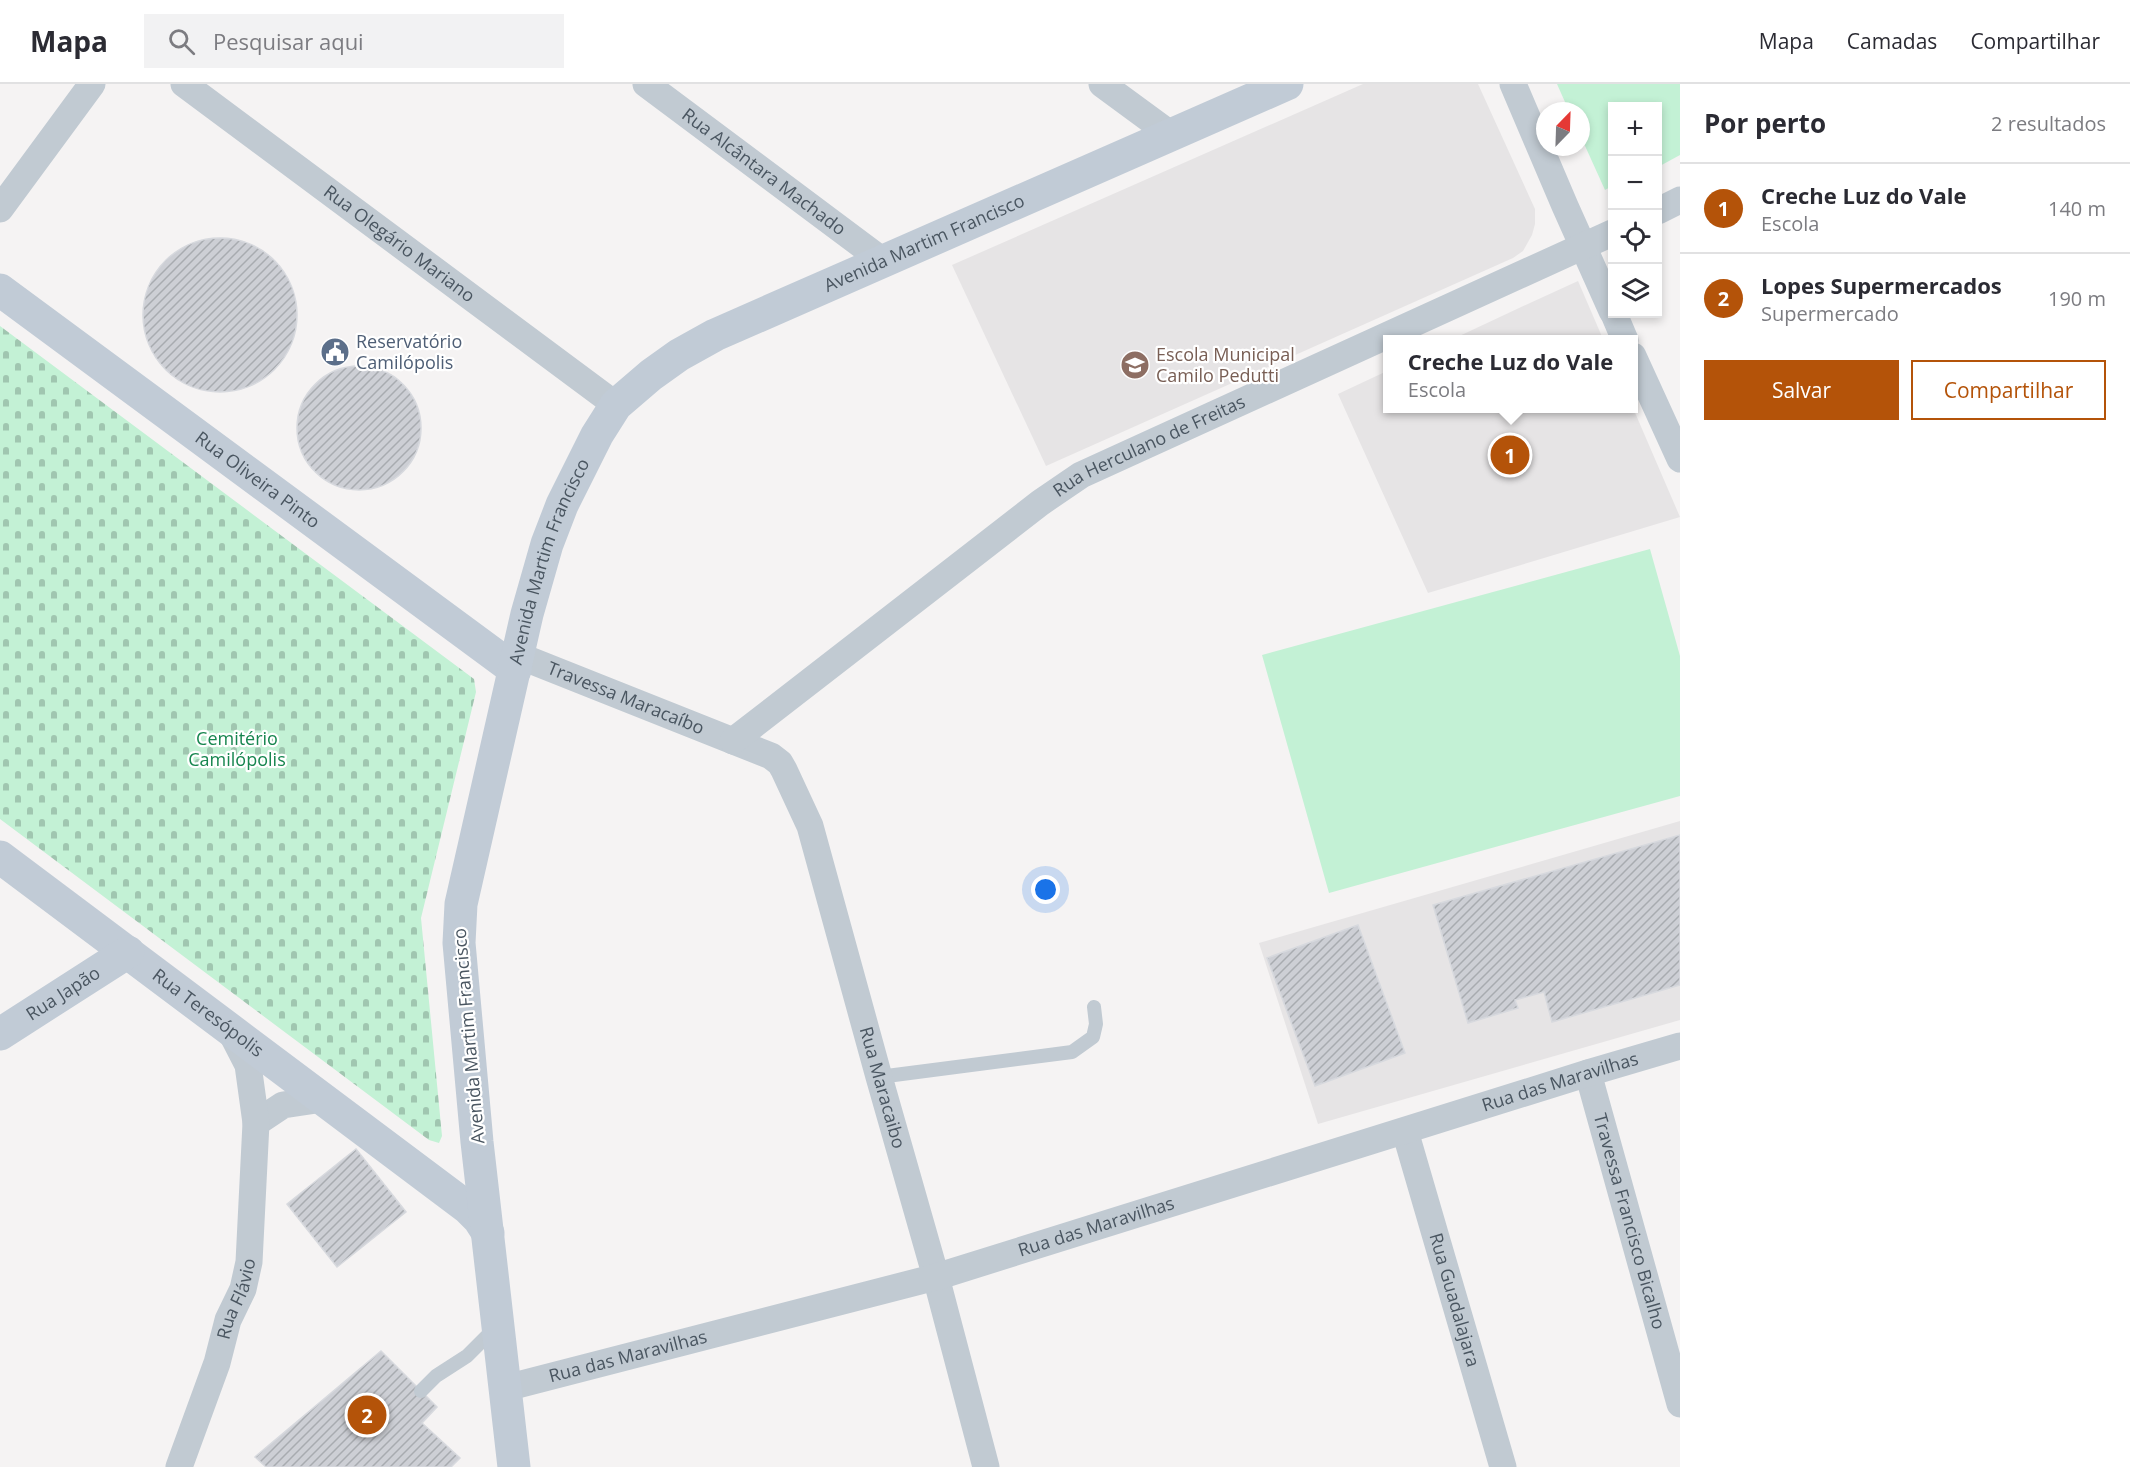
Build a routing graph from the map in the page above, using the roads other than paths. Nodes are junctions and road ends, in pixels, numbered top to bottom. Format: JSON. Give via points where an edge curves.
{"nodes":[{"id":1,"x":92,"y":84,"type":"edge"},
{"id":2,"x":184,"y":84,"type":"edge"},
{"id":3,"x":646,"y":84,"type":"edge"},
{"id":4,"x":1102,"y":84,"type":"edge"},
{"id":5,"x":1287,"y":84,"type":"edge"},
{"id":6,"x":1513,"y":84,"type":"edge"},
{"id":7,"x":1170,"y":135,"type":"junction"},
{"id":8,"x":1680,"y":200,"type":"edge"},
{"id":9,"x":0,"y":209,"type":"edge"},
{"id":10,"x":1660,"y":210,"type":"edge"},
{"id":11,"x":1608,"y":235,"type":"edge"},
{"id":12,"x":1583,"y":247,"type":"junction"},
{"id":13,"x":883,"y":261,"type":"junction"},
{"id":14,"x":0,"y":290,"type":"edge"},
{"id":15,"x":1608,"y":301,"type":"edge"},
{"id":16,"x":1616,"y":318,"type":"edge"},
{"id":17,"x":1389,"y":335,"type":"edge"},
{"id":18,"x":1623,"y":335,"type":"edge"},
{"id":19,"x":1383,"y":338,"type":"edge"},
{"id":20,"x":1638,"y":367,"type":"edge"},
{"id":21,"x":616,"y":405,"type":"junction"},
{"id":22,"x":1680,"y":459,"type":"edge"},
{"id":23,"x":516,"y":662,"type":"junction"},
{"id":24,"x":733,"y":741,"type":"junction"},
{"id":25,"x":0,"y":857,"type":"edge"},
{"id":26,"x":128,"y":952,"type":"junction"},
{"id":27,"x":1094,"y":1007,"type":"dead end"},
{"id":28,"x":228,"y":1027,"type":"junction"},
{"id":29,"x":0,"y":1034,"type":"edge"},
{"id":30,"x":1680,"y":1046,"type":"edge"},
{"id":31,"x":1588,"y":1073,"type":"junction"},
{"id":32,"x":879,"y":1077,"type":"junction"},
{"id":33,"x":324,"y":1098,"type":"junction"},
{"id":34,"x":256,"y":1123,"type":"junction"},
{"id":35,"x":1405,"y":1131,"type":"junction"},
{"id":36,"x":477,"y":1142,"type":"junction"},
{"id":37,"x":416,"y":1168,"type":"junction"},
{"id":38,"x":488,"y":1233,"type":"junction"},
{"id":39,"x":936,"y":1277,"type":"junction"},
{"id":40,"x":498,"y":1324,"type":"junction"},
{"id":41,"x":506,"y":1389,"type":"junction"},
{"id":42,"x":421,"y":1391,"type":"dead end"},
{"id":43,"x":1680,"y":1404,"type":"edge"},
{"id":44,"x":179,"y":1467,"type":"edge"},
{"id":45,"x":514,"y":1467,"type":"edge"},
{"id":46,"x":986,"y":1467,"type":"edge"},
{"id":47,"x":1503,"y":1467,"type":"edge"}],
"edges":[{"from":1,"to":9,"type":"street"},
{"from":2,"to":21,"type":"street","name":"Rua Olegário Mariano"},
{"from":3,"to":13,"type":"street","name":"Rua Alcântara Machado"},
{"from":4,"to":7,"type":"street"},
{"from":5,"to":7,"type":"main road","name":"Avenida Martim Francisco"},
{"from":6,"to":12,"type":"street"},
{"from":7,"to":13,"type":"main road","name":"Avenida Martim Francisco"},
{"from":8,"to":10,"type":"street"},
{"from":11,"to":12,"type":"street","name":"Rua Herculano de Freitas"},
{"from":12,"to":15,"type":"street"},
{"from":12,"to":17,"type":"street","name":"Rua Herculano de Freitas"},
{"from":13,"to":21,"type":"main road","name":"Avenida Martim Francisco","via":[[715,335],[679,355]]},
{"from":14,"to":23,"type":"main road","name":"Rua Oliveira Pinto"},
{"from":16,"to":18,"type":"street"},
{"from":19,"to":24,"type":"street","name":"Rua Herculano de Freitas","via":[[1081,475]]},
{"from":20,"to":22,"type":"street"},
{"from":21,"to":23,"type":"main road","name":"Avenida Martim Francisco","via":[[562,505],[537,578]]},
{"from":23,"to":24,"type":"street","name":"Travessa Maracaíbo"},
{"from":23,"to":36,"type":"main road","name":"Avenida Martim Francisco","via":[[461,904],[459,943]]},
{"from":24,"to":32,"type":"street","name":"Rua Maracaibo","via":[[780,763],[810,826]]},
{"from":25,"to":26,"type":"main road","name":"Rua Teresópolis"},
{"from":26,"to":28,"type":"main road","name":"Rua Teresópolis"},
{"from":26,"to":29,"type":"main road","name":"Rua Japão"},
{"from":27,"to":32,"type":"lane","via":[[1093,1037],[1072,1052]]},
{"from":28,"to":33,"type":"main road","name":"Rua Teresópolis"},
{"from":28,"to":34,"type":"street","name":"Rua Flávio","via":[[248,1065]]},
{"from":30,"to":31,"type":"street","name":"Rua das Maravilhas"},
{"from":31,"to":35,"type":"street","name":"Rua das Maravilhas"},
{"from":31,"to":43,"type":"street","name":"Travessa Francisco Bicalho"},
{"from":32,"to":39,"type":"street","name":"Rua Maracaibo"},
{"from":33,"to":34,"type":"street","via":[[283,1105]]},
{"from":33,"to":37,"type":"main road","name":"Rua Teresópolis"},
{"from":34,"to":44,"type":"street","name":"Rua Flávio","via":[[249,1262],[243,1289],[228,1320],[217,1363]]},
{"from":35,"to":39,"type":"street","name":"Rua das Maravilhas"},
{"from":35,"to":47,"type":"street","name":"Rua Guadalajara"},
{"from":36,"to":37,"type":"main road","via":[[456,1164],[436,1170]]},
{"from":36,"to":38,"type":"main road","name":"Avenida Martim Francisco"},
{"from":37,"to":38,"type":"main road","name":"Rua Teresópolis","via":[[468,1208]]},
{"from":38,"to":40,"type":"main road","name":"Avenida Martim Francisco"},
{"from":39,"to":41,"type":"street","name":"Rua das Maravilhas"},
{"from":39,"to":46,"type":"street","name":"Rua Maracaibo"},
{"from":40,"to":41,"type":"main road","name":"Avenida Martim Francisco"},
{"from":40,"to":42,"type":"lane","via":[[467,1356]]},
{"from":41,"to":45,"type":"main road","name":"Avenida Martim Francisco"}]}
